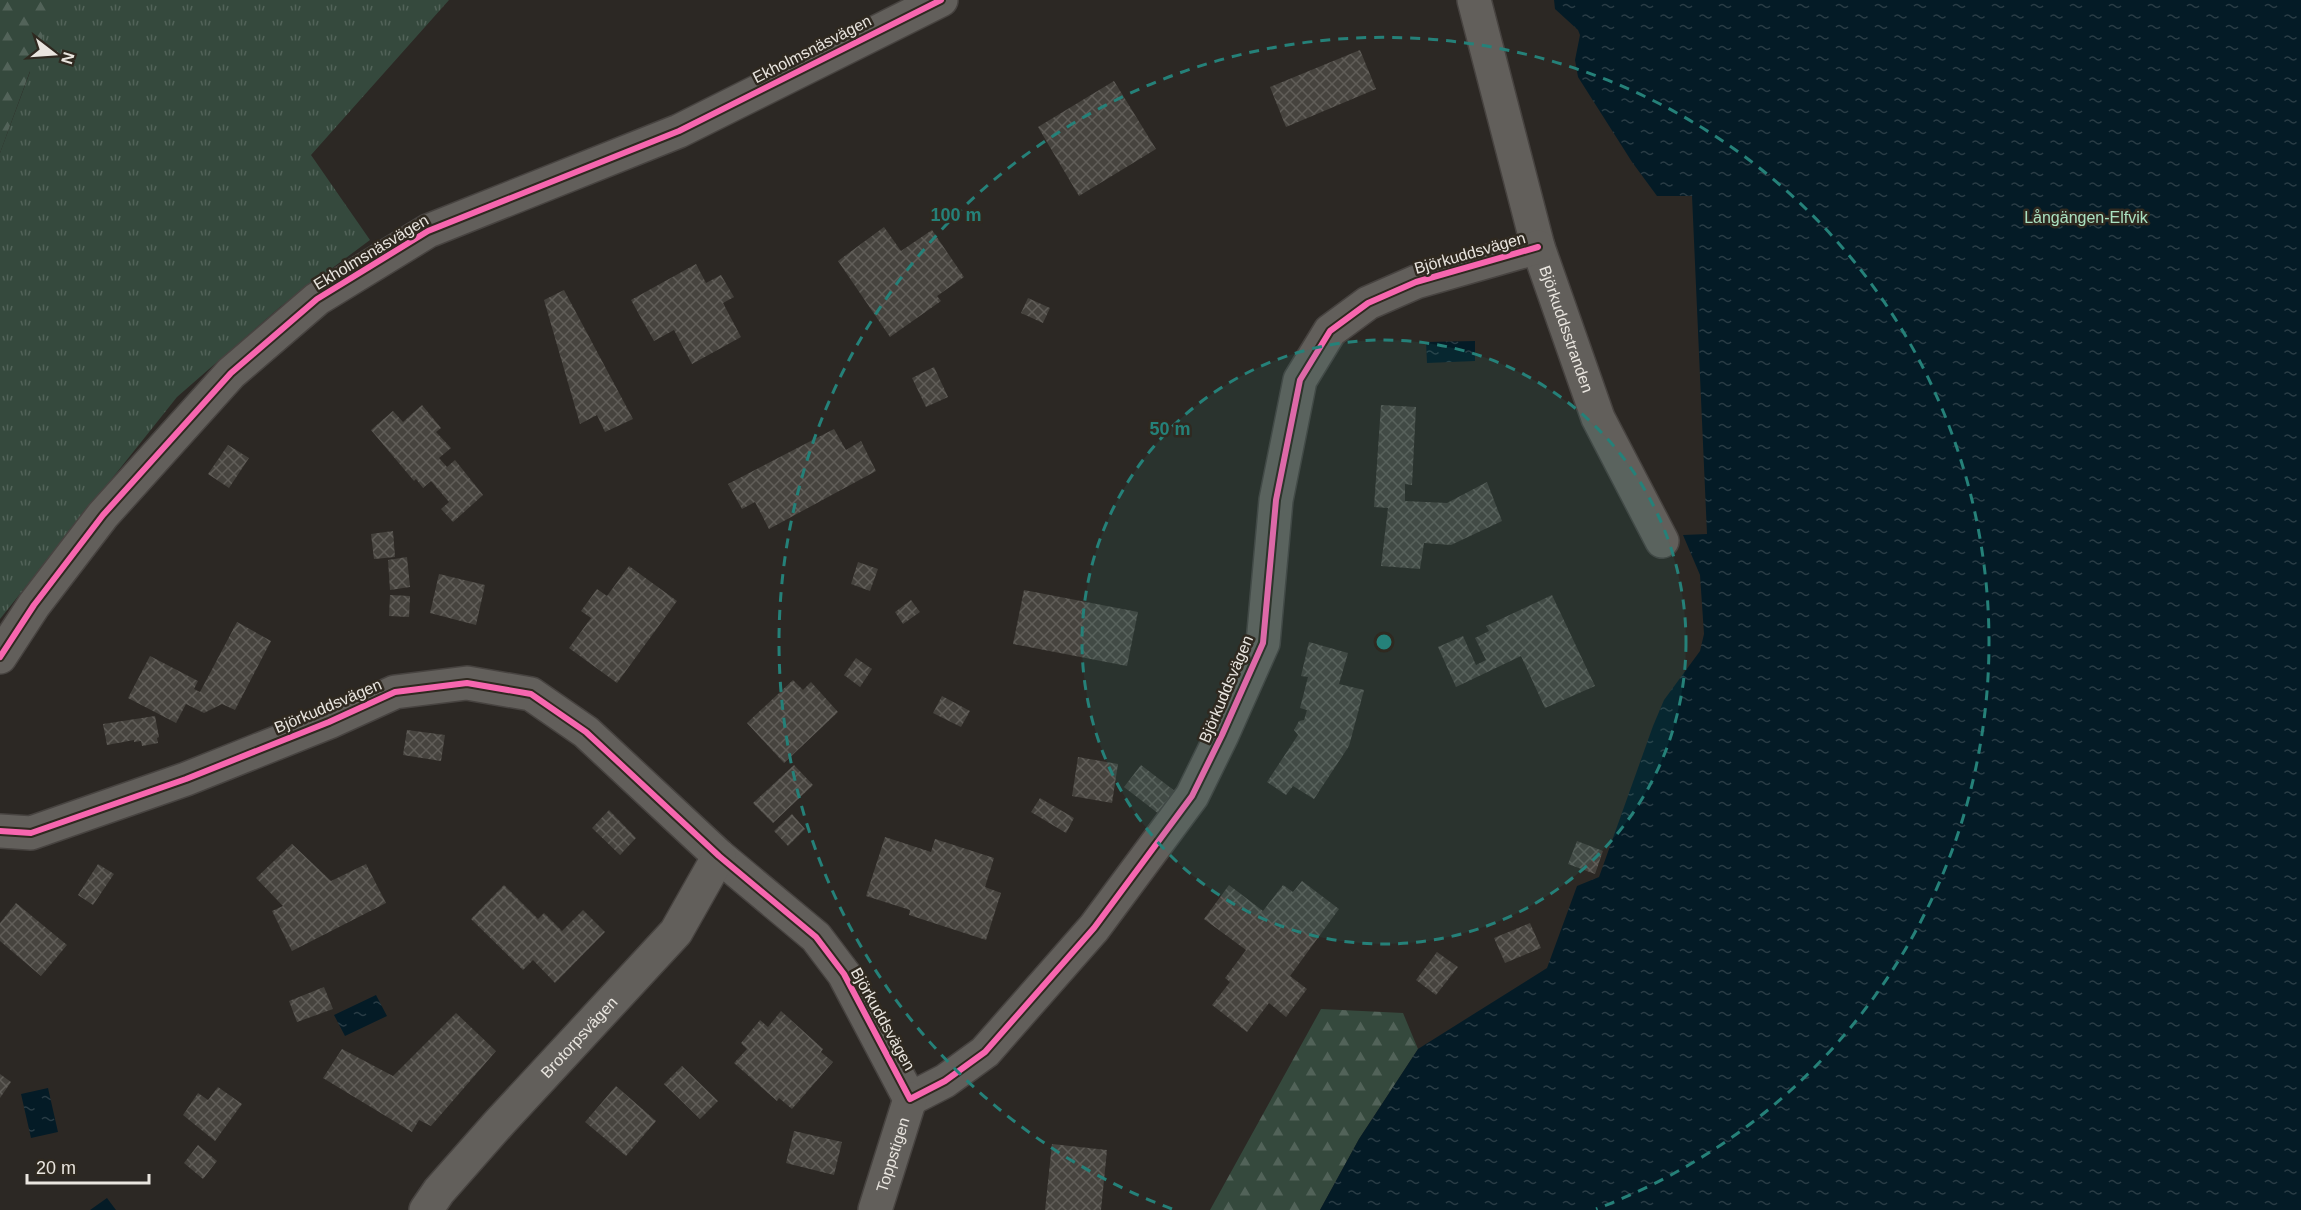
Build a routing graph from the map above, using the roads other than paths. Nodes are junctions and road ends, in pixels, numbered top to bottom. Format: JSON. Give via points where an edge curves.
{"nodes":[{"id":1,"x":941,"y":0,"type":"edge"},
{"id":2,"x":1474,"y":0,"type":"edge"},
{"id":3,"x":1538,"y":247,"type":"junction"},
{"id":4,"x":1662,"y":542,"type":"dead end"},
{"id":5,"x":0,"y":657,"type":"edge"},
{"id":6,"x":0,"y":831,"type":"edge"},
{"id":7,"x":719,"y":856,"type":"junction"},
{"id":8,"x":910,"y":1099,"type":"junction"},
{"id":9,"x":426,"y":1210,"type":"edge"},
{"id":10,"x":875,"y":1210,"type":"edge"}],
"edges":[{"from":1,"to":5,"type":"street","name":"Ekholmsnäsvägen","via":[[679,131],[428,231],[317,299],[231,373],[103,514]]},
{"from":2,"to":3,"type":"street","name":"Björkuddsstranden"},
{"from":3,"to":4,"type":"street","name":"Björkuddsstranden","via":[[1598,417]]},
{"from":3,"to":8,"type":"street","name":"Björkuddsvägen","via":[[1416,282],[1368,303],[1330,331],[1300,380],[1276,500],[1263,643],[1192,796],[1094,928],[985,1052],[945,1081]]},
{"from":6,"to":7,"type":"street","name":"Björkuddsvägen","via":[[31,833],[176,783],[395,692],[467,683],[531,694],[586,732]]},
{"from":7,"to":8,"type":"street","name":"Björkuddsvägen","via":[[816,937],[844,974]]},
{"from":7,"to":9,"type":"street","name":"Brotorpsvägen","via":[[676,932],[500,1122]]},
{"from":8,"to":10,"type":"street","name":"Toppstigen"}]}
